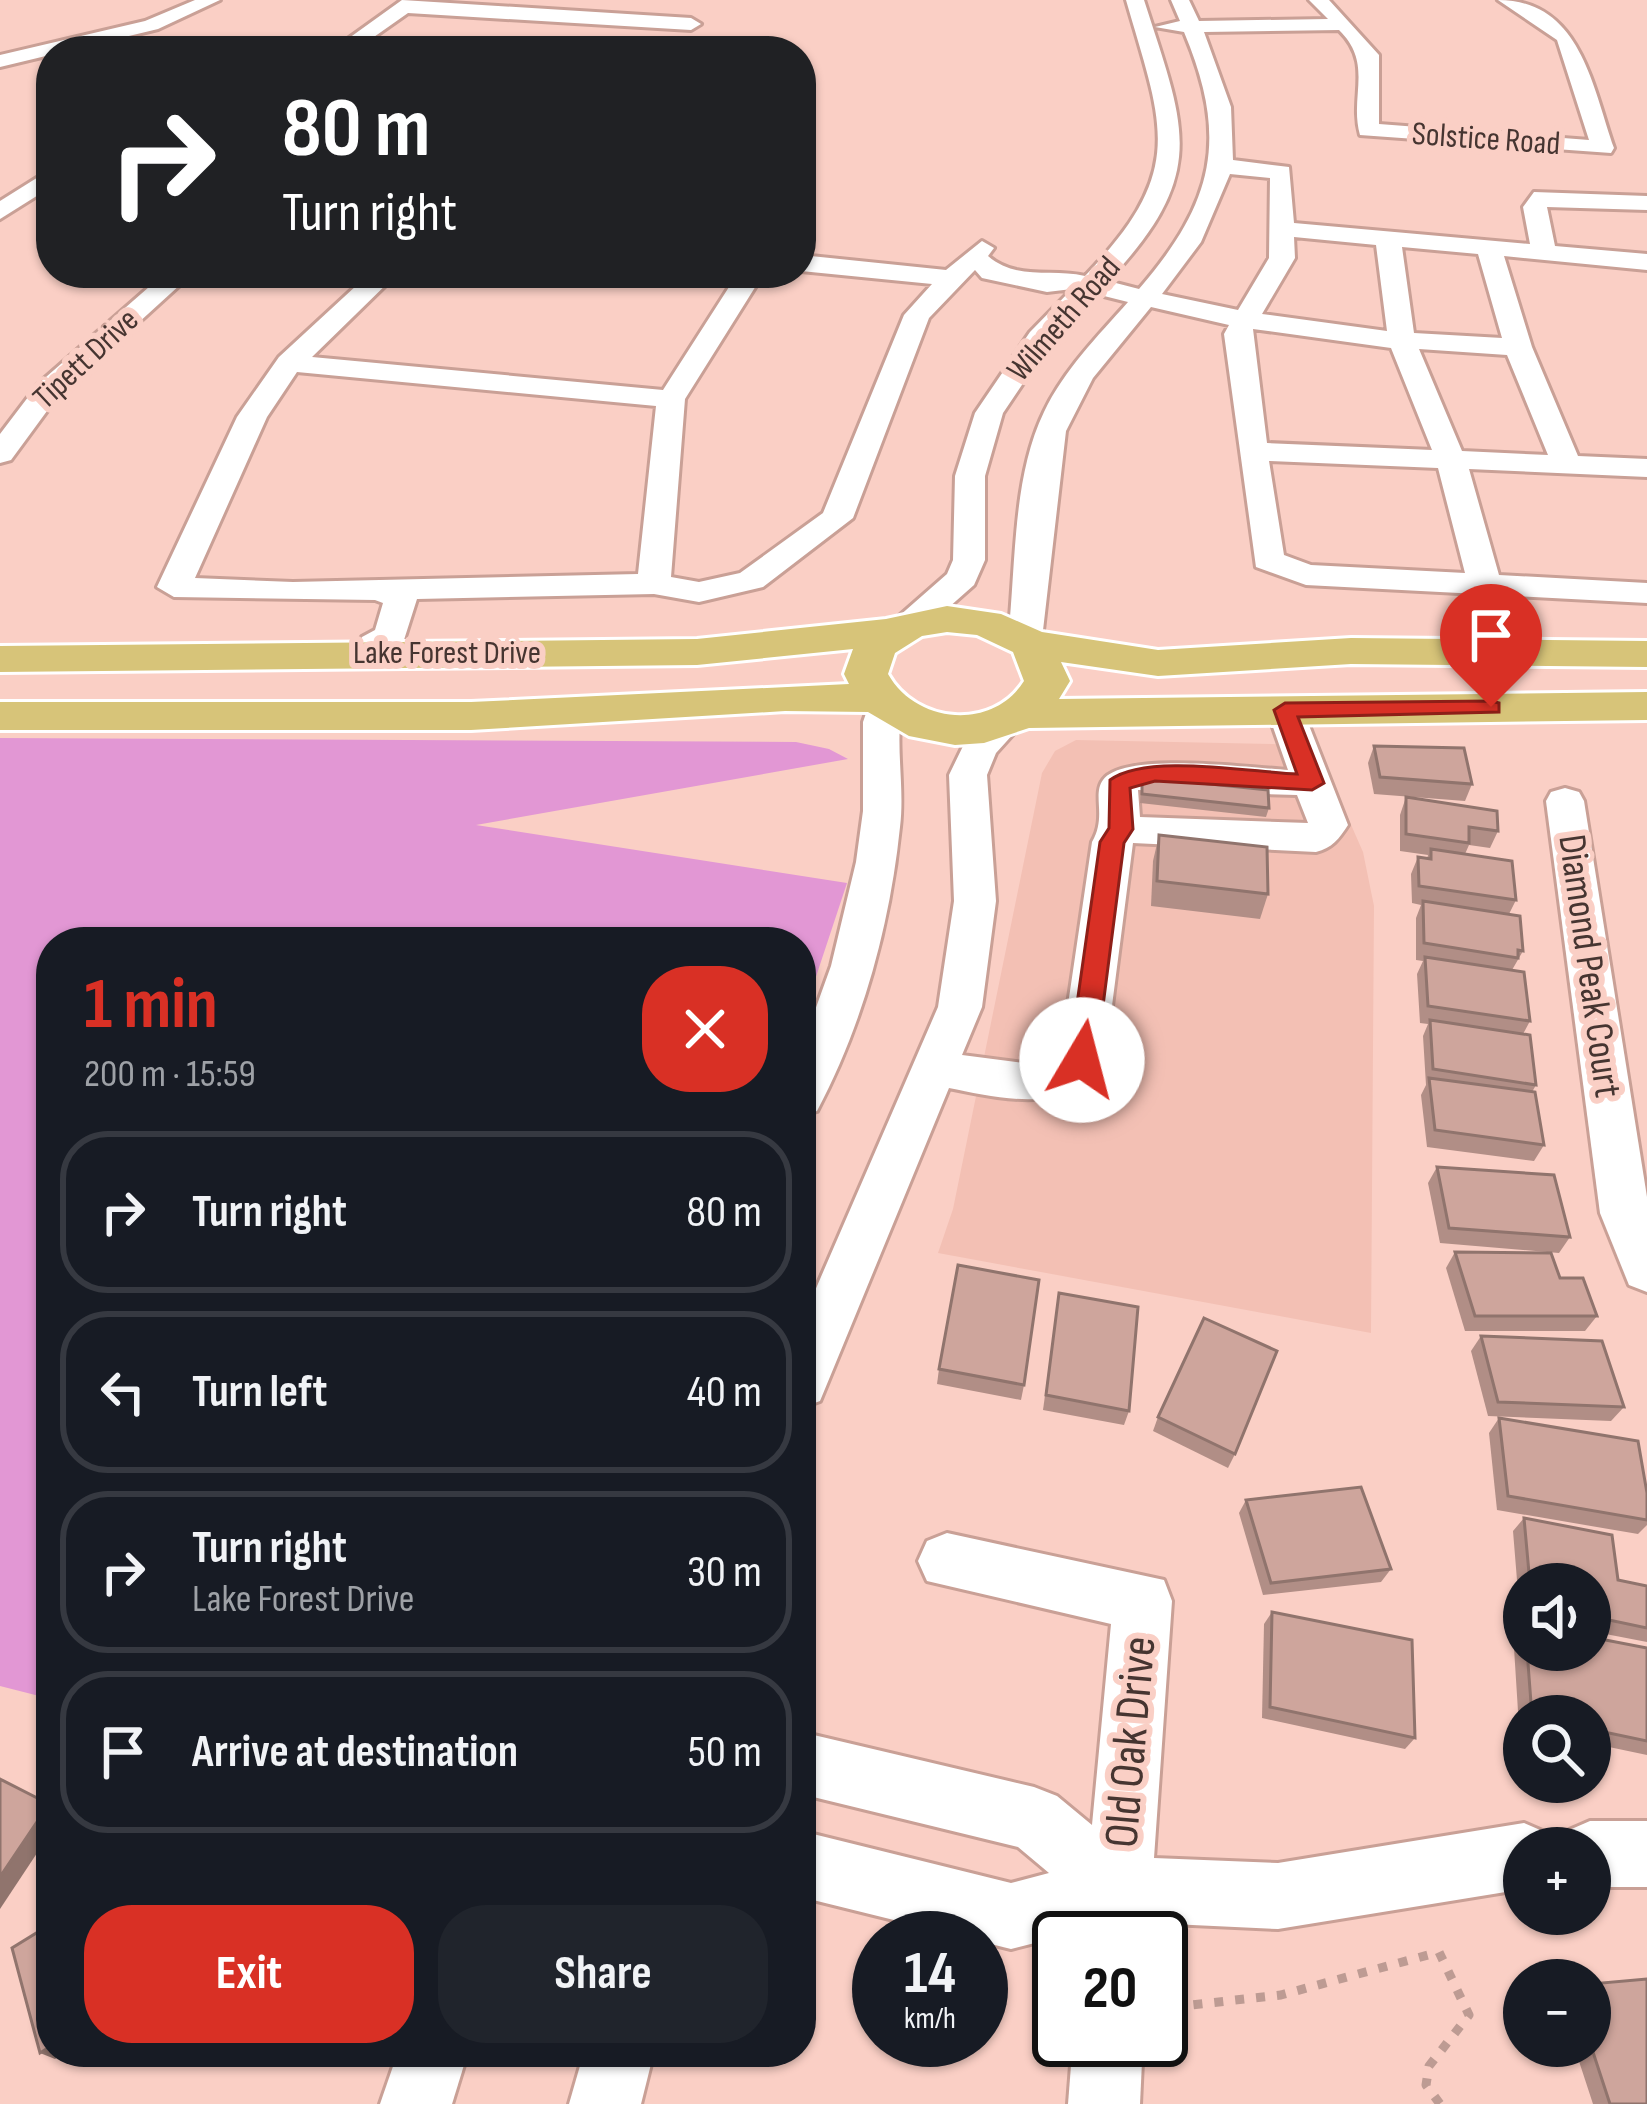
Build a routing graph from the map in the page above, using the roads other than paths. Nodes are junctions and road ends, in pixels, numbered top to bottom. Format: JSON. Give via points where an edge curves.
{"nodes":[{"id":1,"x":212,"y":0,"type":"edge"},
{"id":2,"x":1135,"y":0,"type":"edge"},
{"id":3,"x":1180,"y":0,"type":"edge"},
{"id":4,"x":1318,"y":0,"type":"edge"},
{"id":5,"x":1507,"y":0,"type":"edge"},
{"id":6,"x":410,"y":4,"type":"edge"},
{"id":7,"x":691,"y":24,"type":"dead end"},
{"id":8,"x":1345,"y":24,"type":"junction"},
{"id":9,"x":1144,"y":27,"type":"junction"},
{"id":10,"x":1191,"y":27,"type":"junction"},
{"id":11,"x":107,"y":36,"type":"edge"},
{"id":12,"x":363,"y":36,"type":"edge"},
{"id":13,"x":0,"y":37,"type":"edge"},
{"id":14,"x":36,"y":54,"type":"edge"},
{"id":15,"x":26,"y":56,"type":"junction"},
{"id":16,"x":0,"y":62,"type":"edge"},
{"id":17,"x":36,"y":63,"type":"edge"},
{"id":18,"x":1219,"y":166,"type":"junction"},
{"id":19,"x":36,"y":188,"type":"edge"},
{"id":20,"x":1647,"y":203,"type":"edge"},
{"id":21,"x":0,"y":212,"type":"edge"},
{"id":22,"x":1283,"y":230,"type":"junction"},
{"id":23,"x":1388,"y":239,"type":"junction"},
{"id":24,"x":1489,"y":248,"type":"junction"},
{"id":25,"x":1544,"y":253,"type":"junction"},
{"id":26,"x":973,"y":262,"type":"junction"},
{"id":27,"x":1647,"y":262,"type":"edge"},
{"id":28,"x":816,"y":263,"type":"edge"},
{"id":29,"x":1082,"y":282,"type":"junction"},
{"id":30,"x":163,"y":288,"type":"edge"},
{"id":31,"x":369,"y":288,"type":"edge"},
{"id":32,"x":741,"y":288,"type":"edge"},
{"id":33,"x":1146,"y":296,"type":"junction"},
{"id":34,"x":1239,"y":315,"type":"junction"},
{"id":35,"x":1402,"y":342,"type":"junction"},
{"id":36,"x":1518,"y":347,"type":"junction"},
{"id":37,"x":289,"y":363,"type":"junction"},
{"id":38,"x":671,"y":399,"type":"junction"},
{"id":39,"x":1253,"y":452,"type":"junction"},
{"id":40,"x":0,"y":454,"type":"edge"},
{"id":41,"x":1451,"y":460,"type":"junction"},
{"id":42,"x":1567,"y":465,"type":"junction"},
{"id":43,"x":1647,"y":468,"type":"edge"},
{"id":44,"x":654,"y":584,"type":"junction"},
{"id":45,"x":1485,"y":585,"type":"junction"},
{"id":46,"x":388,"y":590,"type":"junction"},
{"id":47,"x":1647,"y":593,"type":"edge"},
{"id":48,"x":901,"y":628,"type":"junction"},
{"id":49,"x":1029,"y":642,"type":"junction"},
{"id":50,"x":373,"y":649,"type":"junction"},
{"id":51,"x":1647,"y":654,"type":"edge"},
{"id":52,"x":0,"y":659,"type":"edge"},
{"id":53,"x":879,"y":702,"type":"junction"},
{"id":54,"x":1647,"y":706,"type":"edge"},
{"id":55,"x":1285,"y":710,"type":"junction"},
{"id":56,"x":0,"y":716,"type":"edge"},
{"id":57,"x":1014,"y":718,"type":"junction"},
{"id":58,"x":1312,"y":783,"type":"junction"},
{"id":59,"x":1565,"y":801,"type":"dead end"},
{"id":60,"x":1201,"y":803,"type":"junction"},
{"id":61,"x":1121,"y":829,"type":"junction"},
{"id":62,"x":816,"y":1063,"type":"edge"},
{"id":63,"x":938,"y":1068,"type":"junction"},
{"id":64,"x":1647,"y":1270,"type":"edge"},
{"id":65,"x":816,"y":1349,"type":"edge"},
{"id":66,"x":947,"y":1561,"type":"dead end"},
{"id":67,"x":816,"y":1766,"type":"edge"},
{"id":68,"x":1611,"y":1854,"type":"edge"},
{"id":69,"x":1647,"y":1854,"type":"edge"},
{"id":70,"x":1503,"y":1859,"type":"edge"},
{"id":71,"x":816,"y":1868,"type":"edge"},
{"id":72,"x":1113,"y":1911,"type":"edge"},
{"id":73,"x":1116,"y":1911,"type":"edge"},
{"id":74,"x":1143,"y":1911,"type":"edge"},
{"id":75,"x":1032,"y":1916,"type":"edge"},
{"id":76,"x":429,"y":2067,"type":"edge"},
{"id":77,"x":615,"y":2067,"type":"edge"},
{"id":78,"x":1125,"y":2067,"type":"edge"},
{"id":79,"x":416,"y":2104,"type":"edge"},
{"id":80,"x":605,"y":2104,"type":"edge"},
{"id":81,"x":1104,"y":2104,"type":"edge"}],
"edges":[{"from":1,"to":11,"type":"street"},
{"from":2,"to":9,"type":"street","name":"Wilmeth Road"},
{"from":3,"to":10,"type":"street","name":"Wilmeth Road"},
{"from":4,"to":8,"type":"street"},
{"from":5,"to":8,"type":"street","name":"Solstice Road","via":[[1566,38],[1604,148],[1369,130],[1374,67],[1361,36]]},
{"from":6,"to":7,"type":"street","via":[[581,29]]},
{"from":6,"to":12,"type":"street"},
{"from":8,"to":10,"type":"street"},
{"from":9,"to":10,"type":"street"},
{"from":9,"to":29,"type":"street","name":"Wilmeth Road","via":[[1172,123],[1167,166],[1137,236]]},
{"from":10,"to":18,"type":"street","name":"Wilmeth Road","via":[[1223,123]]},
{"from":13,"to":15,"type":"street"},
{"from":14,"to":15,"type":"street"},
{"from":15,"to":16,"type":"street"},
{"from":15,"to":17,"type":"street"},
{"from":18,"to":22,"type":"street","via":[[1281,172]]},
{"from":18,"to":33,"type":"street","name":"Wilmeth Road","via":[[1201,223]]},
{"from":19,"to":21,"type":"street"},
{"from":20,"to":25,"type":"street","via":[[1542,197],[1535,207]]},
{"from":22,"to":23,"type":"street"},
{"from":22,"to":34,"type":"street","via":[[1282,258]]},
{"from":23,"to":24,"type":"street"},
{"from":23,"to":35,"type":"street"},
{"from":24,"to":25,"type":"street"},
{"from":24,"to":36,"type":"street"},
{"from":25,"to":27,"type":"street"},
{"from":26,"to":28,"type":"street"},
{"from":26,"to":29,"type":"street","via":[[1047,284]]},
{"from":26,"to":44,"type":"street","via":[[917,315],[837,518],[751,580],[699,592]]},
{"from":29,"to":33,"type":"street"},
{"from":29,"to":48,"type":"street","name":"Wilmeth Road","via":[[989,413],[970,476],[962,578]]},
{"from":30,"to":40,"type":"street","name":"Tipett Drive","via":[[48,390]]},
{"from":31,"to":37,"type":"street"},
{"from":32,"to":38,"type":"street"},
{"from":33,"to":34,"type":"street"},
{"from":33,"to":49,"type":"street","name":"Wilmeth Road","via":[[1074,385],[1051,431]]},
{"from":34,"to":35,"type":"street"},
{"from":34,"to":39,"type":"street","via":[[1237,355]]},
{"from":35,"to":36,"type":"street"},
{"from":35,"to":41,"type":"street"},
{"from":36,"to":42,"type":"street"},
{"from":37,"to":38,"type":"street"},
{"from":37,"to":46,"type":"street","via":[[251,417],[174,587]]},
{"from":38,"to":44,"type":"street"},
{"from":39,"to":41,"type":"street"},
{"from":39,"to":45,"type":"street","via":[[1262,549],[1277,568]]},
{"from":41,"to":42,"type":"street"},
{"from":41,"to":45,"type":"street"},
{"from":42,"to":43,"type":"street"},
{"from":44,"to":46,"type":"street"},
{"from":45,"to":47,"type":"street"},
{"from":46,"to":50,"type":"street","via":[[401,598],[391,636]]},
{"from":48,"to":49,"type":"main road","via":[[967,620]]},
{"from":48,"to":50,"type":"main road","name":"Lake Forest Drive","via":[[697,652]]},
{"from":48,"to":53,"type":"main road","via":[[867,662]]},
{"from":49,"to":51,"type":"main road","via":[[1158,664],[1352,651]]},
{"from":49,"to":57,"type":"main road","via":[[1047,681]]},
{"from":50,"to":52,"type":"main road","name":"Lake Forest Drive"},
{"from":53,"to":56,"type":"main road","name":"Lake Forest Drive","via":[[785,697],[471,716]]},
{"from":53,"to":57,"type":"main road","via":[[945,728]]},
{"from":53,"to":62,"type":"street","via":[[881,823],[854,974]]},
{"from":54,"to":55,"type":"main road"},
{"from":55,"to":57,"type":"main road"},
{"from":55,"to":58,"type":"street"},
{"from":57,"to":63,"type":"street","via":[[979,748],[968,776],[971,946]]},
{"from":58,"to":60,"type":"street"},
{"from":58,"to":60,"type":"street","via":[[1328,825],[1316,839]]},
{"from":59,"to":64,"type":"street","name":"Diamond Peak Court","via":[[1625,1213]]},
{"from":60,"to":61,"type":"street"},
{"from":60,"to":61,"type":"street","via":[[1131,776],[1118,786]]},
{"from":61,"to":63,"type":"street","via":[[1112,842],[1082,1060],[1064,1079],[1035,1085]]},
{"from":63,"to":65,"type":"street"},
{"from":66,"to":73,"type":"street","name":"Old Oak Drive","via":[[1143,1601]]},
{"from":67,"to":72,"type":"street","via":[[1034,1819]]},
{"from":68,"to":69,"type":"street"},
{"from":70,"to":74,"type":"street"},
{"from":71,"to":75,"type":"street"},
{"from":76,"to":79,"type":"street"},
{"from":77,"to":80,"type":"street"},
{"from":78,"to":81,"type":"street"}]}
